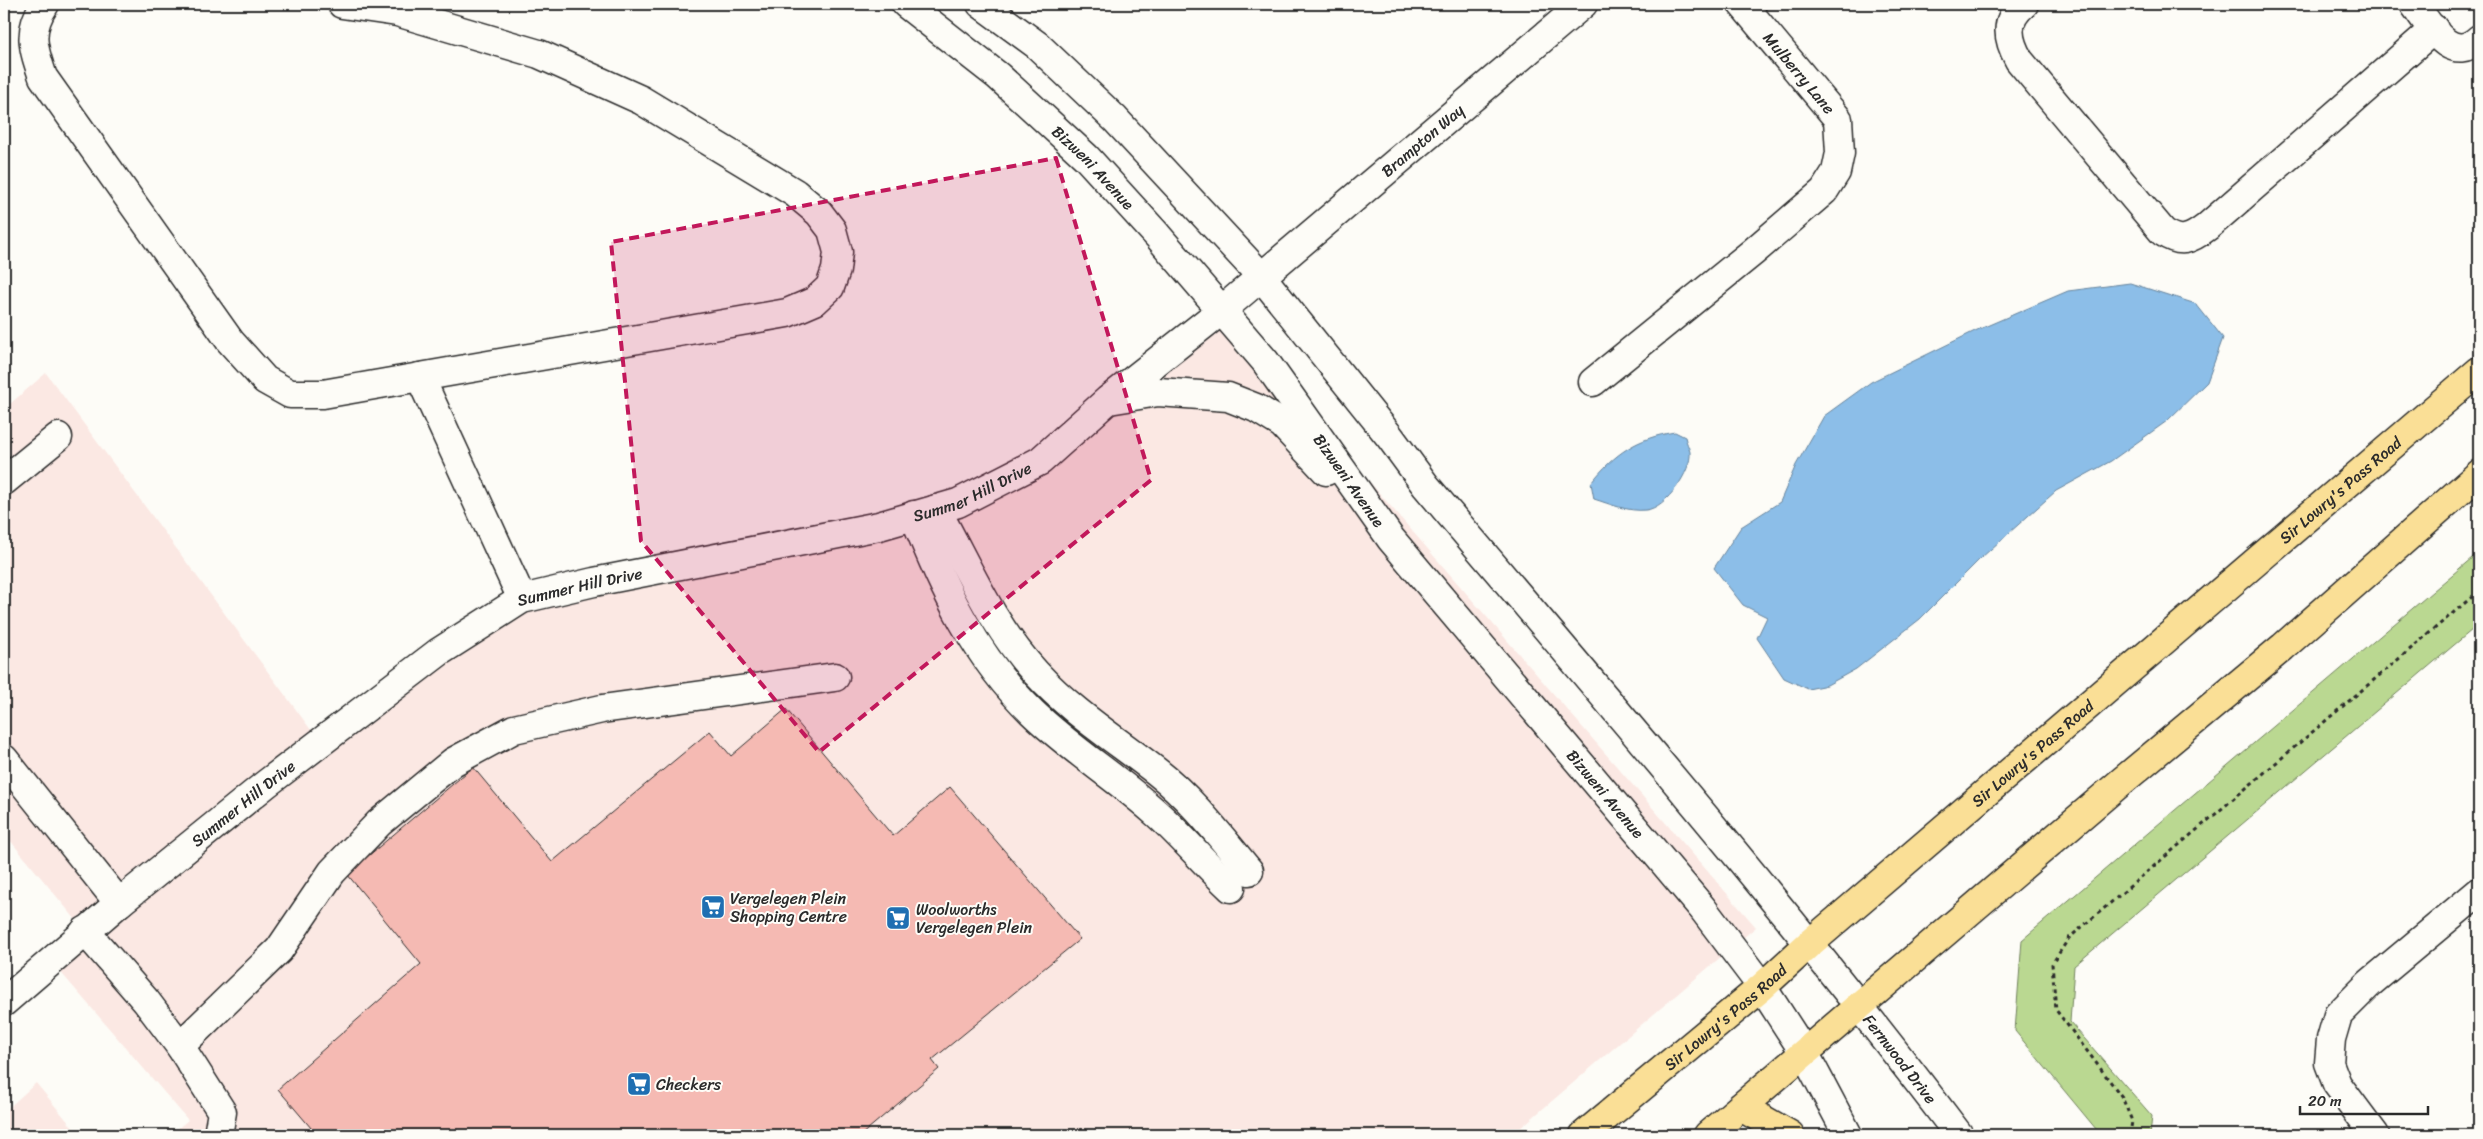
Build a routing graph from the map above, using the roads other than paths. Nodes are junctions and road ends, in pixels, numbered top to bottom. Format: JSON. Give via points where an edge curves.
{"nodes":[{"id":1,"x":46,"y":4,"type":"edge"},
{"id":2,"x":342,"y":4,"type":"edge"},
{"id":3,"x":906,"y":4,"type":"edge"},
{"id":4,"x":981,"y":4,"type":"edge"},
{"id":5,"x":1583,"y":4,"type":"edge"},
{"id":6,"x":1742,"y":4,"type":"edge"},
{"id":7,"x":2024,"y":4,"type":"edge"},
{"id":8,"x":2414,"y":4,"type":"edge"},
{"id":9,"x":2440,"y":37,"type":"junction"},
{"id":10,"x":2479,"y":40,"type":"edge"},
{"id":11,"x":1261,"y":276,"type":"junction"},
{"id":12,"x":1222,"y":310,"type":"junction"},
{"id":13,"x":2479,"y":371,"type":"edge"},
{"id":14,"x":420,"y":377,"type":"junction"},
{"id":15,"x":1593,"y":382,"type":"dead end"},
{"id":16,"x":1108,"y":400,"type":"junction"},
{"id":17,"x":58,"y":437,"type":"dead end"},
{"id":18,"x":2479,"y":474,"type":"edge"},
{"id":19,"x":4,"y":481,"type":"edge"},
{"id":20,"x":925,"y":512,"type":"junction"},
{"id":21,"x":1391,"y":539,"type":"junction"},
{"id":22,"x":522,"y":599,"type":"junction"},
{"id":23,"x":835,"y":677,"type":"dead end"},
{"id":24,"x":4,"y":759,"type":"edge"},
{"id":25,"x":1240,"y":879,"type":"dead end"},
{"id":26,"x":2479,"y":892,"type":"edge"},
{"id":27,"x":119,"y":903,"type":"junction"},
{"id":28,"x":85,"y":931,"type":"junction"},
{"id":29,"x":1809,"y":944,"type":"junction"},
{"id":30,"x":1762,"y":987,"type":"junction"},
{"id":31,"x":4,"y":1002,"type":"edge"},
{"id":32,"x":1861,"y":1006,"type":"junction"},
{"id":33,"x":180,"y":1046,"type":"junction"},
{"id":34,"x":1804,"y":1052,"type":"junction"},
{"id":35,"x":1741,"y":1107,"type":"junction"},
{"id":36,"x":218,"y":1135,"type":"edge"},
{"id":37,"x":1584,"y":1135,"type":"edge"},
{"id":38,"x":1708,"y":1135,"type":"edge"},
{"id":39,"x":1790,"y":1135,"type":"edge"},
{"id":40,"x":1848,"y":1135,"type":"edge"},
{"id":41,"x":1959,"y":1135,"type":"edge"},
{"id":42,"x":2375,"y":1135,"type":"edge"}],
"edges":[{"from":1,"to":14,"type":"street","via":[[35,19],[33,48],[43,77],[230,341],[265,380],[290,394],[323,394]]},
{"from":2,"to":14,"type":"street","via":[[397,12],[539,54],[641,100],[796,192],[832,230],[838,252],[830,287],[815,301],[787,314]]},
{"from":3,"to":12,"type":"street","name":"Bizweni Avenue","via":[[998,76],[1086,157]]},
{"from":4,"to":11,"type":"street","via":[[1037,45],[1115,119]]},
{"from":5,"to":11,"type":"street","name":"Brampton Way"},
{"from":6,"to":15,"type":"street","name":"Mulberry Lane","via":[[1838,119],[1840,153],[1836,172],[1824,191]]},
{"from":7,"to":9,"type":"street","via":[[2010,21],[2011,46],[2019,60],[2163,232],[2174,239],[2196,236]]},
{"from":8,"to":9,"type":"street"},
{"from":9,"to":10,"type":"street","via":[[2460,49]]},
{"from":11,"to":12,"type":"street","name":"Brampton Way"},
{"from":11,"to":29,"type":"street","via":[[1426,486],[1769,892]]},
{"from":12,"to":16,"type":"street","name":"Summer Hill Drive"},
{"from":12,"to":21,"type":"street","name":"Bizweni Avenue","via":[[1266,361]]},
{"from":13,"to":29,"type":"main road","name":"Sir Lowry's Pass Road"},
{"from":14,"to":22,"type":"street"},
{"from":16,"to":20,"type":"street","name":"Summer Hill Drive","via":[[1040,461],[958,503]]},
{"from":16,"to":21,"type":"street","via":[[1158,392],[1198,394],[1228,397],[1256,408],[1282,424]]},
{"from":17,"to":19,"type":"street"},
{"from":18,"to":32,"type":"main road","via":[[2282,648],[2120,782]]},
{"from":20,"to":22,"type":"street","name":"Summer Hill Drive","via":[[879,526]]},
{"from":20,"to":25,"type":"street","via":[[950,600],[992,667],[1032,712],[1157,814],[1201,860]]},
{"from":21,"to":30,"type":"street","name":"Bizweni Avenue","via":[[1703,909]]},
{"from":22,"to":27,"type":"street","name":"Summer Hill Drive","via":[[439,652]]},
{"from":23,"to":33,"type":"street","via":[[602,708],[514,730],[453,762],[379,823],[332,872],[279,950]]},
{"from":24,"to":27,"type":"street"},
{"from":26,"to":42,"type":"street","via":[[2370,983],[2338,1015],[2329,1063],[2337,1084]]},
{"from":27,"to":28,"type":"street","name":"Summer Hill Drive"},
{"from":28,"to":31,"type":"street","name":"Summer Hill Drive"},
{"from":28,"to":33,"type":"street"},
{"from":29,"to":30,"type":"main road","name":"Sir Lowry's Pass Road"},
{"from":29,"to":32,"type":"street","name":"Fernwood Drive"},
{"from":30,"to":34,"type":"street","name":"Bizweni Avenue"},
{"from":30,"to":37,"type":"main road","name":"Sir Lowry's Pass Road"},
{"from":32,"to":34,"type":"main road"},
{"from":32,"to":41,"type":"street","name":"Fernwood Drive"},
{"from":33,"to":36,"type":"street","via":[[222,1112]]},
{"from":34,"to":35,"type":"main road"},
{"from":34,"to":40,"type":"street"},
{"from":35,"to":38,"type":"main road"},
{"from":35,"to":39,"type":"main road"}]}
